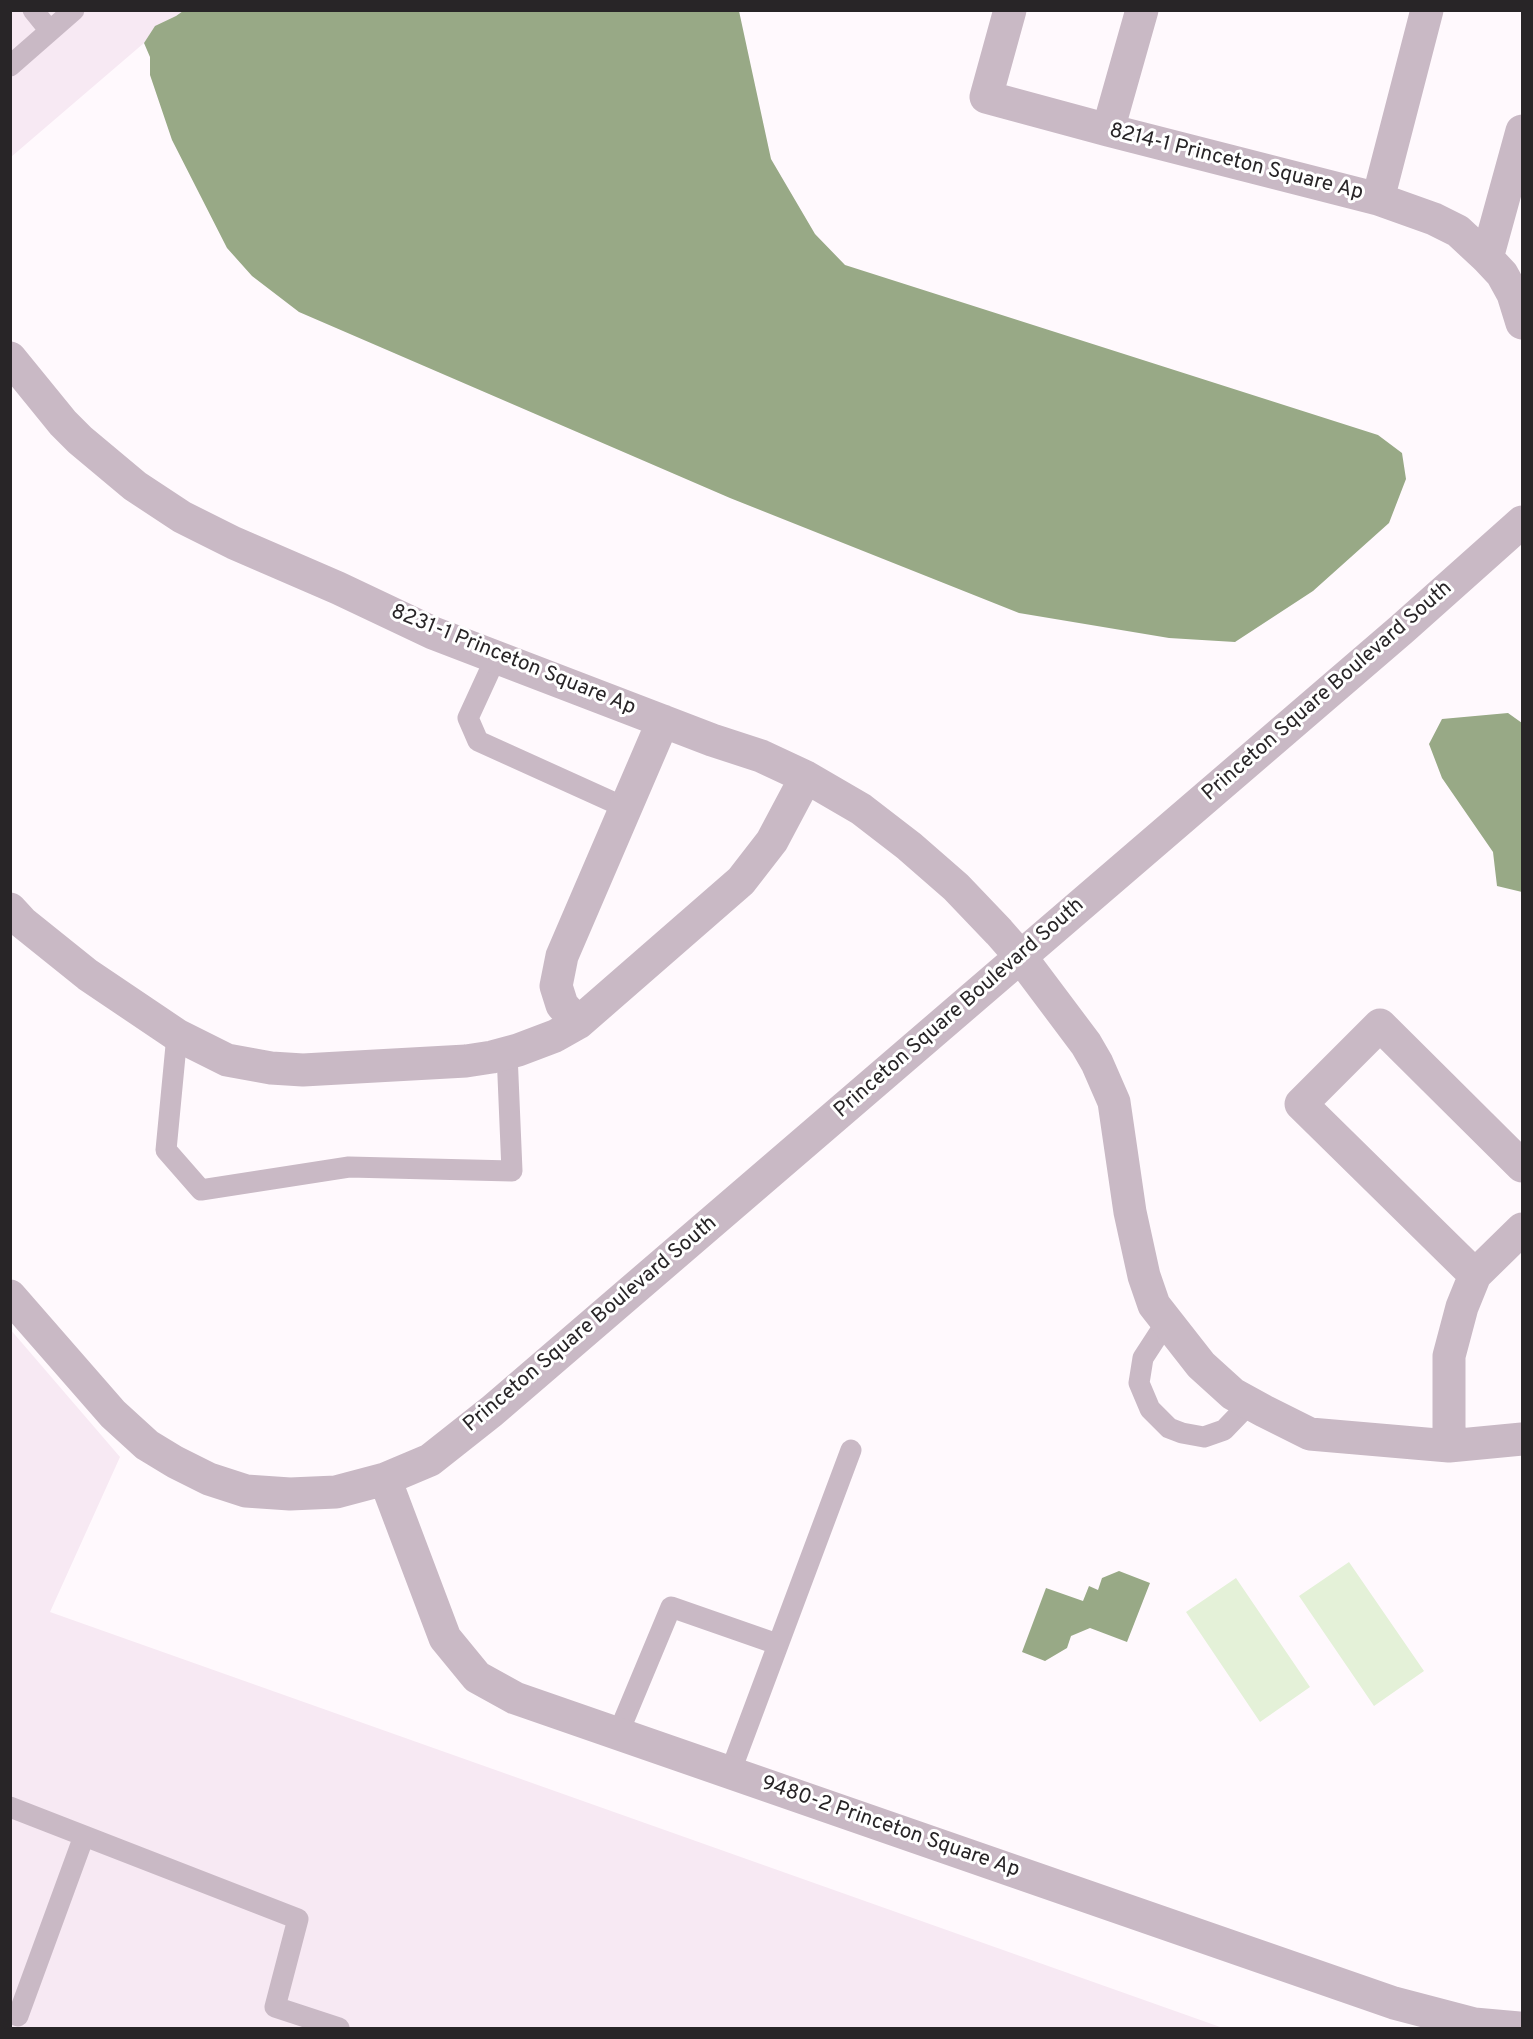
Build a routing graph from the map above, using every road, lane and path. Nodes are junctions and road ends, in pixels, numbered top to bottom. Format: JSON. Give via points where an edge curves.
{"nodes":[{"id":1,"x":33,"y":10,"type":"edge"},
{"id":2,"x":74,"y":10,"type":"edge"},
{"id":3,"x":1010,"y":10,"type":"edge"},
{"id":4,"x":1142,"y":10,"type":"edge"},
{"id":5,"x":1427,"y":10,"type":"edge"},
{"id":6,"x":50,"y":31,"type":"junction"},
{"id":7,"x":10,"y":66,"type":"edge"},
{"id":8,"x":1108,"y":130,"type":"junction"},
{"id":9,"x":1522,"y":131,"type":"edge"},
{"id":10,"x":1378,"y":199,"type":"junction"},
{"id":11,"x":1487,"y":258,"type":"junction"},
{"id":12,"x":1522,"y":323,"type":"edge"},
{"id":13,"x":10,"y":358,"type":"edge"},
{"id":14,"x":1522,"y":522,"type":"edge"},
{"id":15,"x":496,"y":657,"type":"junction"},
{"id":16,"x":663,"y":722,"type":"junction"},
{"id":17,"x":806,"y":777,"type":"junction"},
{"id":18,"x":626,"y":808,"type":"junction"},
{"id":19,"x":10,"y":909,"type":"edge"},
{"id":20,"x":1020,"y":956,"type":"junction"},
{"id":21,"x":578,"y":1023,"type":"junction"},
{"id":22,"x":177,"y":1035,"type":"junction"},
{"id":23,"x":507,"y":1053,"type":"junction"},
{"id":24,"x":1522,"y":1166,"type":"edge"},
{"id":25,"x":1522,"y":1229,"type":"edge"},
{"id":26,"x":1474,"y":1275,"type":"junction"},
{"id":27,"x":10,"y":1296,"type":"edge"},
{"id":28,"x":1167,"y":1321,"type":"junction"},
{"id":29,"x":1250,"y":1403,"type":"junction"},
{"id":30,"x":1522,"y":1438,"type":"edge"},
{"id":31,"x":1449,"y":1446,"type":"junction"},
{"id":32,"x":850,"y":1450,"type":"dead end"},
{"id":33,"x":385,"y":1479,"type":"junction"},
{"id":34,"x":777,"y":1644,"type":"junction"},
{"id":35,"x":618,"y":1734,"type":"junction"},
{"id":36,"x":730,"y":1773,"type":"junction"},
{"id":37,"x":10,"y":1807,"type":"edge"},
{"id":38,"x":84,"y":1836,"type":"junction"},
{"id":39,"x":10,"y":2013,"type":"edge"},
{"id":40,"x":339,"y":2028,"type":"edge"},
{"id":41,"x":1519,"y":2028,"type":"edge"}],
"edges":[{"from":1,"to":6,"type":"lane"},
{"from":2,"to":6,"type":"lane"},
{"from":3,"to":8,"type":"street","name":"8214-1 Princeton Square Ap","via":[[986,97]]},
{"from":4,"to":8,"type":"street"},
{"from":5,"to":10,"type":"street"},
{"from":6,"to":7,"type":"lane"},
{"from":8,"to":10,"type":"street","name":"8214-1 Princeton Square Ap"},
{"from":9,"to":11,"type":"street"},
{"from":10,"to":11,"type":"street","name":"8214-1 Princeton Square Ap","via":[[1458,231]]},
{"from":11,"to":12,"type":"street","name":"8214-1 Princeton Square Ap","via":[[1513,294]]},
{"from":13,"to":15,"type":"street","name":"8231-1 Princeton Square Ap","via":[[80,440],[135,486],[182,517],[433,633]]},
{"from":14,"to":20,"type":"street","name":"Princeton Square Boulevard South"},
{"from":15,"to":16,"type":"street","name":"8231-1 Princeton Square Ap"},
{"from":15,"to":18,"type":"lane","via":[[468,718],[478,741]]},
{"from":16,"to":17,"type":"street","name":"8231-1 Princeton Square Ap","via":[[761,756]]},
{"from":16,"to":18,"type":"street"},
{"from":17,"to":20,"type":"street","name":"8231-1 Princeton Square Ap","via":[[861,809],[909,846],[956,887]]},
{"from":17,"to":21,"type":"street","via":[[772,841],[741,881]]},
{"from":18,"to":21,"type":"street","via":[[562,956],[556,986],[562,1005]]},
{"from":19,"to":22,"type":"street","via":[[88,975]]},
{"from":20,"to":28,"type":"street","name":"8231-1 Princeton Square Ap","via":[[1086,1044],[1114,1102],[1144,1276],[1154,1305]]},
{"from":20,"to":33,"type":"street","name":"Princeton Square Boulevard South","via":[[492,1412],[430,1460]]},
{"from":21,"to":23,"type":"street","via":[[555,1036]]},
{"from":22,"to":23,"type":"street","via":[[227,1060],[303,1070],[466,1061]]},
{"from":22,"to":23,"type":"lane","via":[[166,1150],[201,1190],[349,1167],[512,1171]]},
{"from":24,"to":26,"type":"street","via":[[1380,1025],[1301,1104]]},
{"from":25,"to":26,"type":"street"},
{"from":26,"to":31,"type":"street","via":[[1449,1356]]},
{"from":27,"to":33,"type":"street","name":"Princeton Square Boulevard South","via":[[113,1414],[147,1445],[209,1479],[246,1491],[290,1494],[336,1492]]},
{"from":28,"to":29,"type":"street","name":"8231-1 Princeton Square Ap","via":[[1201,1365],[1233,1394]]},
{"from":28,"to":29,"type":"lane","via":[[1143,1358],[1139,1383],[1150,1409],[1169,1428],[1204,1437],[1224,1430]]},
{"from":29,"to":31,"type":"street","name":"8231-1 Princeton Square Ap","via":[[1310,1434]]},
{"from":30,"to":31,"type":"street","name":"8231-1 Princeton Square Ap"},
{"from":32,"to":34,"type":"lane"},
{"from":33,"to":35,"type":"street","name":"9480-2 Princeton Square Ap","via":[[445,1638],[477,1677],[516,1698]]},
{"from":34,"to":35,"type":"lane","via":[[671,1607]]},
{"from":34,"to":36,"type":"lane"},
{"from":35,"to":36,"type":"street","name":"9480-2 Princeton Square Ap"},
{"from":36,"to":41,"type":"street","name":"9480-2 Princeton Square Ap","via":[[1394,2003],[1474,2024]]},
{"from":37,"to":38,"type":"lane"},
{"from":38,"to":39,"type":"lane","via":[[18,2016]]},
{"from":38,"to":40,"type":"lane","via":[[298,1919],[275,2007]]}]}
